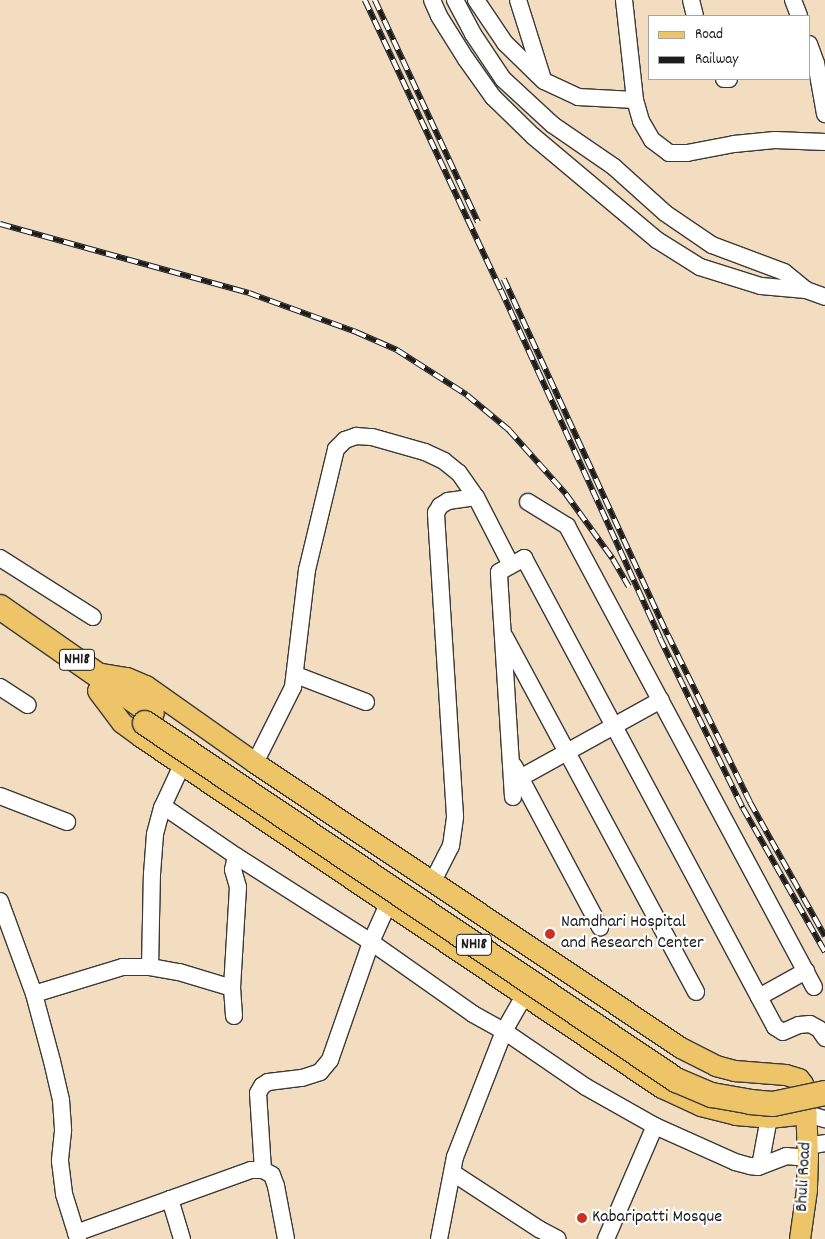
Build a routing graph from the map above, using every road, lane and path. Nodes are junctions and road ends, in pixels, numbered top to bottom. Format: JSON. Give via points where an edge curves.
{"nodes":[{"id":1,"x":432,"y":0,"type":"edge"},
{"id":2,"x":455,"y":0,"type":"edge"},
{"id":3,"x":476,"y":0,"type":"edge"},
{"id":4,"x":518,"y":0,"type":"edge"},
{"id":5,"x":624,"y":0,"type":"edge"},
{"id":6,"x":691,"y":0,"type":"edge"},
{"id":7,"x":793,"y":0,"type":"edge"},
{"id":8,"x":695,"y":15,"type":"edge"},
{"id":9,"x":799,"y":15,"type":"edge"},
{"id":10,"x":810,"y":46,"type":"edge"},
{"id":11,"x":817,"y":63,"type":"edge"},
{"id":12,"x":544,"y":81,"type":"junction"},
{"id":13,"x":634,"y":100,"type":"junction"},
{"id":14,"x":825,"y":114,"type":"edge"},
{"id":15,"x":825,"y":142,"type":"edge"},
{"id":16,"x":806,"y":290,"type":"junction"},
{"id":17,"x":825,"y":297,"type":"edge"},
{"id":18,"x":476,"y":497,"type":"junction"},
{"id":19,"x":528,"y":502,"type":"dead end"},
{"id":20,"x":0,"y":558,"type":"edge"},
{"id":21,"x":511,"y":565,"type":"junction"},
{"id":22,"x":0,"y":607,"type":"edge"},
{"id":23,"x":93,"y":617,"type":"dead end"},
{"id":24,"x":0,"y":626,"type":"edge"},
{"id":25,"x":503,"y":632,"type":"junction"},
{"id":26,"x":296,"y":675,"type":"junction"},
{"id":27,"x":88,"y":676,"type":"junction"},
{"id":28,"x":0,"y":687,"type":"edge"},
{"id":29,"x":661,"y":700,"type":"junction"},
{"id":30,"x":366,"y":702,"type":"dead end"},
{"id":31,"x":28,"y":705,"type":"dead end"},
{"id":32,"x":149,"y":718,"type":"junction"},
{"id":33,"x":614,"y":726,"type":"junction"},
{"id":34,"x":567,"y":752,"type":"junction"},
{"id":35,"x":511,"y":761,"type":"junction"},
{"id":36,"x":256,"y":763,"type":"junction"},
{"id":37,"x":182,"y":765,"type":"junction"},
{"id":38,"x":520,"y":778,"type":"junction"},
{"id":39,"x":0,"y":796,"type":"edge"},
{"id":40,"x":513,"y":797,"type":"dead end"},
{"id":41,"x":163,"y":806,"type":"junction"},
{"id":42,"x":67,"y":822,"type":"dead end"},
{"id":43,"x":236,"y":856,"type":"junction"},
{"id":44,"x":433,"y":881,"type":"junction"},
{"id":45,"x":0,"y":901,"type":"edge"},
{"id":46,"x":388,"y":904,"type":"junction"},
{"id":47,"x":600,"y":927,"type":"dead end"},
{"id":48,"x":371,"y":942,"type":"junction"},
{"id":49,"x":150,"y":967,"type":"junction"},
{"id":50,"x":806,"y":971,"type":"junction"},
{"id":51,"x":814,"y":987,"type":"dead end"},
{"id":52,"x":232,"y":988,"type":"junction"},
{"id":53,"x":696,"y":992,"type":"dead end"},
{"id":54,"x":34,"y":994,"type":"junction"},
{"id":55,"x":524,"y":996,"type":"junction"},
{"id":56,"x":759,"y":997,"type":"junction"},
{"id":57,"x":234,"y":1016,"type":"dead end"},
{"id":58,"x":504,"y":1031,"type":"junction"},
{"id":59,"x":825,"y":1038,"type":"edge"},
{"id":60,"x":825,"y":1076,"type":"edge"},
{"id":61,"x":825,"y":1093,"type":"edge"},
{"id":62,"x":816,"y":1116,"type":"edge"},
{"id":63,"x":769,"y":1118,"type":"junction"},
{"id":64,"x":655,"y":1126,"type":"junction"},
{"id":65,"x":814,"y":1149,"type":"edge"},
{"id":66,"x":760,"y":1166,"type":"junction"},
{"id":67,"x":263,"y":1170,"type":"junction"},
{"id":68,"x":453,"y":1173,"type":"junction"},
{"id":69,"x":170,"y":1199,"type":"junction"},
{"id":70,"x":77,"y":1236,"type":"edge"},
{"id":71,"x":182,"y":1239,"type":"edge"},
{"id":72,"x":286,"y":1239,"type":"edge"},
{"id":73,"x":440,"y":1239,"type":"edge"},
{"id":74,"x":558,"y":1239,"type":"edge"},
{"id":75,"x":606,"y":1239,"type":"edge"},
{"id":76,"x":800,"y":1239,"type":"edge"}],
"edges":[{"from":1,"to":16,"type":"street","via":[[466,60],[493,97],[532,136],[657,240],[700,267],[761,286]]},
{"from":2,"to":16,"type":"street","via":[[503,78],[553,125],[614,167],[665,213],[712,245],[784,272]]},
{"from":3,"to":12,"type":"street","via":[[505,43]]},
{"from":4,"to":12,"type":"street"},
{"from":5,"to":13,"type":"street"},
{"from":6,"to":8,"type":"street"},
{"from":7,"to":9,"type":"street"},
{"from":10,"to":11,"type":"street"},
{"from":11,"to":14,"type":"street"},
{"from":12,"to":13,"type":"street","via":[[578,97]]},
{"from":13,"to":15,"type":"street","via":[[652,140],[669,153],[775,140]]},
{"from":16,"to":17,"type":"street"},
{"from":18,"to":21,"type":"street"},
{"from":18,"to":26,"type":"street","via":[[459,473],[425,452],[372,437],[356,436],[345,440],[336,449],[307,570]]},
{"from":18,"to":44,"type":"street","via":[[448,501],[436,513],[455,816],[451,846]]},
{"from":19,"to":29,"type":"street","via":[[567,526]]},
{"from":20,"to":23,"type":"street"},
{"from":21,"to":25,"type":"street","via":[[499,572]]},
{"from":21,"to":33,"type":"street","via":[[524,558]]},
{"from":22,"to":27,"type":"highway","number":"NH18"},
{"from":24,"to":27,"type":"highway","number":"NH18"},
{"from":25,"to":34,"type":"street"},
{"from":25,"to":35,"type":"street"},
{"from":26,"to":30,"type":"street"},
{"from":26,"to":36,"type":"street","via":[[290,695]]},
{"from":27,"to":32,"type":"highway","number":"NH18"},
{"from":27,"to":36,"type":"main road","name":"Bhuli Road","via":[[127,678],[146,686]]},
{"from":27,"to":37,"type":"main road","via":[[122,723]]},
{"from":28,"to":31,"type":"street"},
{"from":29,"to":33,"type":"street"},
{"from":29,"to":50,"type":"street"},
{"from":32,"to":60,"type":"highway","number":"NH18","via":[[663,1058],[696,1075],[746,1089],[790,1088]]},
{"from":32,"to":61,"type":"highway","number":"NH18","bridge":true,"via":[[676,1080],[712,1095],[750,1102],[782,1103]]},
{"from":33,"to":34,"type":"street"},
{"from":33,"to":56,"type":"street"},
{"from":34,"to":38,"type":"street"},
{"from":34,"to":53,"type":"street"},
{"from":35,"to":38,"type":"street"},
{"from":35,"to":40,"type":"street"},
{"from":36,"to":44,"type":"main road","name":"Bhuli Road"},
{"from":37,"to":41,"type":"street"},
{"from":37,"to":46,"type":"main road"},
{"from":38,"to":47,"type":"street"},
{"from":39,"to":42,"type":"street"},
{"from":41,"to":43,"type":"street"},
{"from":41,"to":49,"type":"street","via":[[155,834]]},
{"from":43,"to":48,"type":"street"},
{"from":43,"to":52,"type":"street","via":[[233,870],[238,893]]},
{"from":44,"to":62,"type":"main road","name":"Bhuli Road","via":[[681,1048],[716,1066],[735,1071],[794,1076],[802,1084]]},
{"from":45,"to":54,"type":"street"},
{"from":46,"to":48,"type":"street"},
{"from":46,"to":55,"type":"main road"},
{"from":48,"to":58,"type":"street","via":[[473,1014]]},
{"from":48,"to":67,"type":"street","via":[[330,1060],[320,1072],[268,1082],[258,1093]]},
{"from":49,"to":52,"type":"street"},
{"from":49,"to":54,"type":"street","via":[[123,967]]},
{"from":50,"to":51,"type":"street"},
{"from":50,"to":56,"type":"street"},
{"from":52,"to":57,"type":"street"},
{"from":54,"to":70,"type":"street","via":[[61,1100],[63,1132],[60,1161],[64,1194]]},
{"from":55,"to":58,"type":"street"},
{"from":55,"to":63,"type":"main road","via":[[662,1088],[709,1109]]},
{"from":56,"to":59,"type":"street","via":[[779,1031],[788,1032],[799,1025],[810,1024]]},
{"from":58,"to":64,"type":"street","via":[[586,1087]]},
{"from":58,"to":68,"type":"street","via":[[456,1157]]},
{"from":62,"to":63,"type":"main road"},
{"from":62,"to":65,"type":"main road","name":"Bhuli Road"},
{"from":63,"to":66,"type":"street"},
{"from":64,"to":66,"type":"street","via":[[735,1162]]},
{"from":64,"to":75,"type":"street"},
{"from":65,"to":66,"type":"street"},
{"from":65,"to":76,"type":"main road","name":"Bhuli Road"},
{"from":67,"to":69,"type":"street","via":[[251,1170]]},
{"from":67,"to":72,"type":"street","via":[[272,1176],[276,1186]]},
{"from":68,"to":73,"type":"street"},
{"from":68,"to":74,"type":"street"},
{"from":69,"to":70,"type":"street"},
{"from":69,"to":71,"type":"street"}]}
